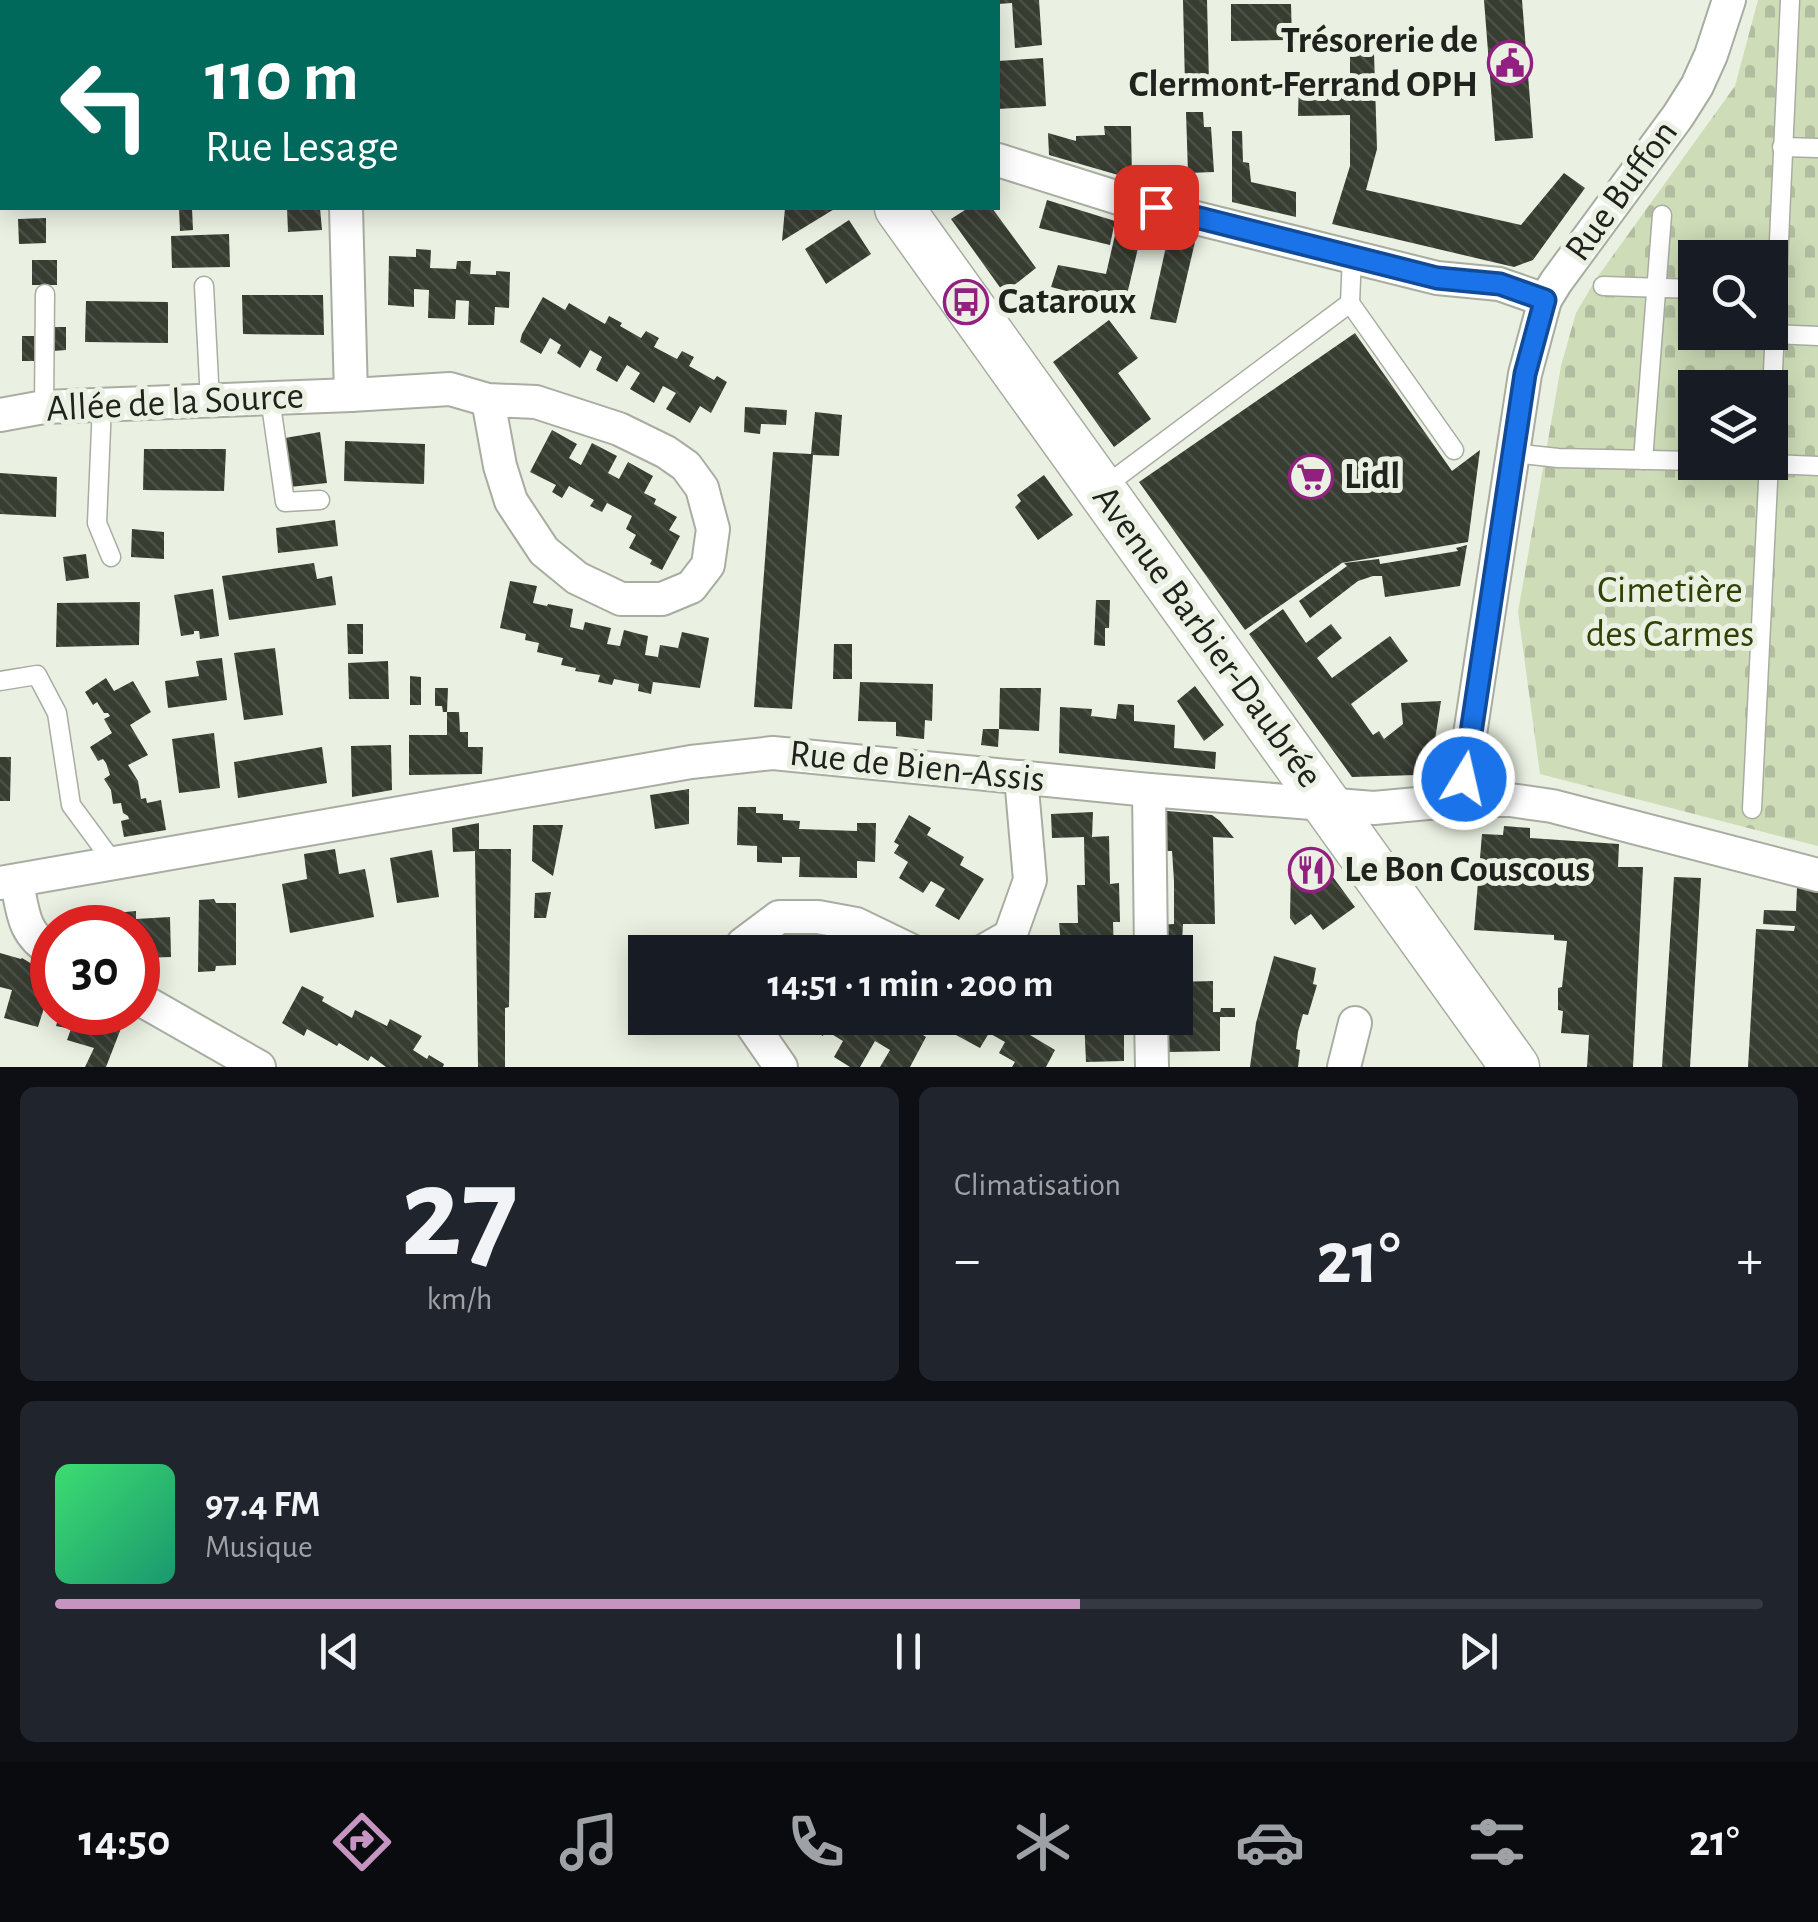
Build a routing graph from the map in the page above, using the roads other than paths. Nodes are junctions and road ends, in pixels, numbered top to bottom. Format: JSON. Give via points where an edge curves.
{"nodes":[{"id":1,"x":1729,"y":0,"type":"edge"},
{"id":2,"x":1790,"y":0,"type":"edge"},
{"id":3,"x":1782,"y":147,"type":"junction"},
{"id":4,"x":1818,"y":148,"type":"edge"},
{"id":5,"x":1000,"y":161,"type":"edge"},
{"id":6,"x":900,"y":210,"type":"edge"},
{"id":7,"x":346,"y":215,"type":"edge"},
{"id":8,"x":1662,"y":215,"type":"dead end"},
{"id":9,"x":1776,"y":240,"type":"edge"},
{"id":10,"x":1352,"y":256,"type":"junction"},
{"id":11,"x":204,"y":286,"type":"dead end"},
{"id":12,"x":1603,"y":286,"type":"dead end"},
{"id":13,"x":1656,"y":288,"type":"junction"},
{"id":14,"x":1678,"y":289,"type":"edge"},
{"id":15,"x":45,"y":294,"type":"dead end"},
{"id":16,"x":1545,"y":300,"type":"junction"},
{"id":17,"x":1350,"y":303,"type":"junction"},
{"id":18,"x":1788,"y":335,"type":"edge"},
{"id":19,"x":1818,"y":336,"type":"edge"},
{"id":20,"x":351,"y":395,"type":"junction"},
{"id":21,"x":270,"y":398,"type":"junction"},
{"id":22,"x":488,"y":400,"type":"junction"},
{"id":23,"x":210,"y":401,"type":"junction"},
{"id":24,"x":102,"y":405,"type":"junction"},
{"id":25,"x":44,"y":408,"type":"junction"},
{"id":26,"x":0,"y":416,"type":"edge"},
{"id":27,"x":1454,"y":450,"type":"dead end"},
{"id":28,"x":1513,"y":452,"type":"junction"},
{"id":29,"x":1643,"y":460,"type":"junction"},
{"id":30,"x":1678,"y":461,"type":"edge"},
{"id":31,"x":1788,"y":464,"type":"edge"},
{"id":32,"x":1818,"y":466,"type":"edge"},
{"id":33,"x":1768,"y":480,"type":"edge"},
{"id":34,"x":1101,"y":490,"type":"junction"},
{"id":35,"x":320,"y":500,"type":"dead end"},
{"id":36,"x":111,"y":557,"type":"dead end"},
{"id":37,"x":0,"y":681,"type":"edge"},
{"id":38,"x":1021,"y":777,"type":"junction"},
{"id":39,"x":1149,"y":790,"type":"junction"},
{"id":40,"x":1460,"y":800,"type":"junction"},
{"id":41,"x":1326,"y":802,"type":"junction"},
{"id":42,"x":1752,"y":810,"type":"dead end"},
{"id":43,"x":113,"y":862,"type":"junction"},
{"id":44,"x":1818,"y":875,"type":"edge"},
{"id":45,"x":8,"y":882,"type":"edge"},
{"id":46,"x":30,"y":930,"type":"edge"},
{"id":47,"x":754,"y":935,"type":"edge"},
{"id":48,"x":879,"y":935,"type":"edge"},
{"id":49,"x":1010,"y":935,"type":"edge"},
{"id":50,"x":1150,"y":935,"type":"edge"},
{"id":51,"x":160,"y":1011,"type":"edge"},
{"id":52,"x":1355,"y":1022,"type":"dead end"},
{"id":53,"x":758,"y":1035,"type":"edge"},
{"id":54,"x":1151,"y":1035,"type":"edge"},
{"id":55,"x":259,"y":1067,"type":"edge"},
{"id":56,"x":780,"y":1067,"type":"edge"},
{"id":57,"x":1152,"y":1067,"type":"edge"},
{"id":58,"x":1344,"y":1067,"type":"edge"},
{"id":59,"x":1516,"y":1067,"type":"edge"}],
"edges":[{"from":1,"to":16,"type":"street","name":"Rue Buffon","via":[[1697,86]]},
{"from":2,"to":3,"type":"lane"},
{"from":3,"to":4,"type":"lane"},
{"from":3,"to":9,"type":"lane"},
{"from":5,"to":10,"type":"street","via":[[1128,201]]},
{"from":6,"to":34,"type":"main road","name":"Avenue Barbier-Daubrée"},
{"from":7,"to":20,"type":"street","name":"Allée de la Source"},
{"from":8,"to":13,"type":"lane"},
{"from":10,"to":16,"type":"street","via":[[1437,278],[1500,284]]},
{"from":10,"to":17,"type":"lane"},
{"from":11,"to":23,"type":"lane"},
{"from":12,"to":13,"type":"lane"},
{"from":13,"to":14,"type":"lane"},
{"from":13,"to":29,"type":"lane"},
{"from":15,"to":25,"type":"lane"},
{"from":16,"to":28,"type":"street","name":"Rue Buffon"},
{"from":17,"to":27,"type":"lane"},
{"from":17,"to":34,"type":"lane"},
{"from":18,"to":19,"type":"lane"},
{"from":20,"to":21,"type":"street","name":"Allée de la Source"},
{"from":20,"to":22,"type":"street","name":"Allée de la Source","via":[[450,389]]},
{"from":21,"to":23,"type":"street","name":"Allée de la Source"},
{"from":21,"to":35,"type":"lane","via":[[285,502]]},
{"from":22,"to":22,"type":"street","name":"Allée de la Source","via":[[511,501],[544,551],[621,599],[662,599],[692,587],[708,564],[712,529],[702,488],[686,466],[602,424],[536,402]]},
{"from":23,"to":24,"type":"street","name":"Allée de la Source"},
{"from":24,"to":25,"type":"street","name":"Allée de la Source"},
{"from":24,"to":36,"type":"lane","via":[[97,523]]},
{"from":25,"to":26,"type":"street","name":"Allée de la Source"},
{"from":28,"to":29,"type":"lane"},
{"from":28,"to":40,"type":"street","name":"Rue Buffon"},
{"from":29,"to":30,"type":"lane"},
{"from":31,"to":32,"type":"lane"},
{"from":33,"to":42,"type":"lane"},
{"from":34,"to":41,"type":"main road","name":"Avenue Barbier-Daubrée"},
{"from":37,"to":43,"type":"lane","via":[[37,675],[56,713],[71,805]]},
{"from":38,"to":39,"type":"street","name":"Rue de Bien-Assis"},
{"from":38,"to":43,"type":"street","name":"Rue de Bien-Assis","via":[[773,753]]},
{"from":38,"to":49,"type":"street","via":[[1030,880]]},
{"from":39,"to":41,"type":"street","name":"Rue de Bien-Assis"},
{"from":39,"to":50,"type":"street"},
{"from":40,"to":41,"type":"street","name":"Rue de Bien-Assis","via":[[1374,808]]},
{"from":40,"to":44,"type":"street","name":"Rue de Bien-Assis","via":[[1552,806]]},
{"from":41,"to":59,"type":"main road","name":"Avenue Barbier-Daubrée"},
{"from":43,"to":45,"type":"street","name":"Rue de Bien-Assis"},
{"from":45,"to":46,"type":"street"},
{"from":47,"to":48,"type":"street","via":[[778,918],[818,917]]},
{"from":51,"to":55,"type":"street"},
{"from":52,"to":58,"type":"street"},
{"from":53,"to":56,"type":"street"},
{"from":54,"to":57,"type":"street"}]}
